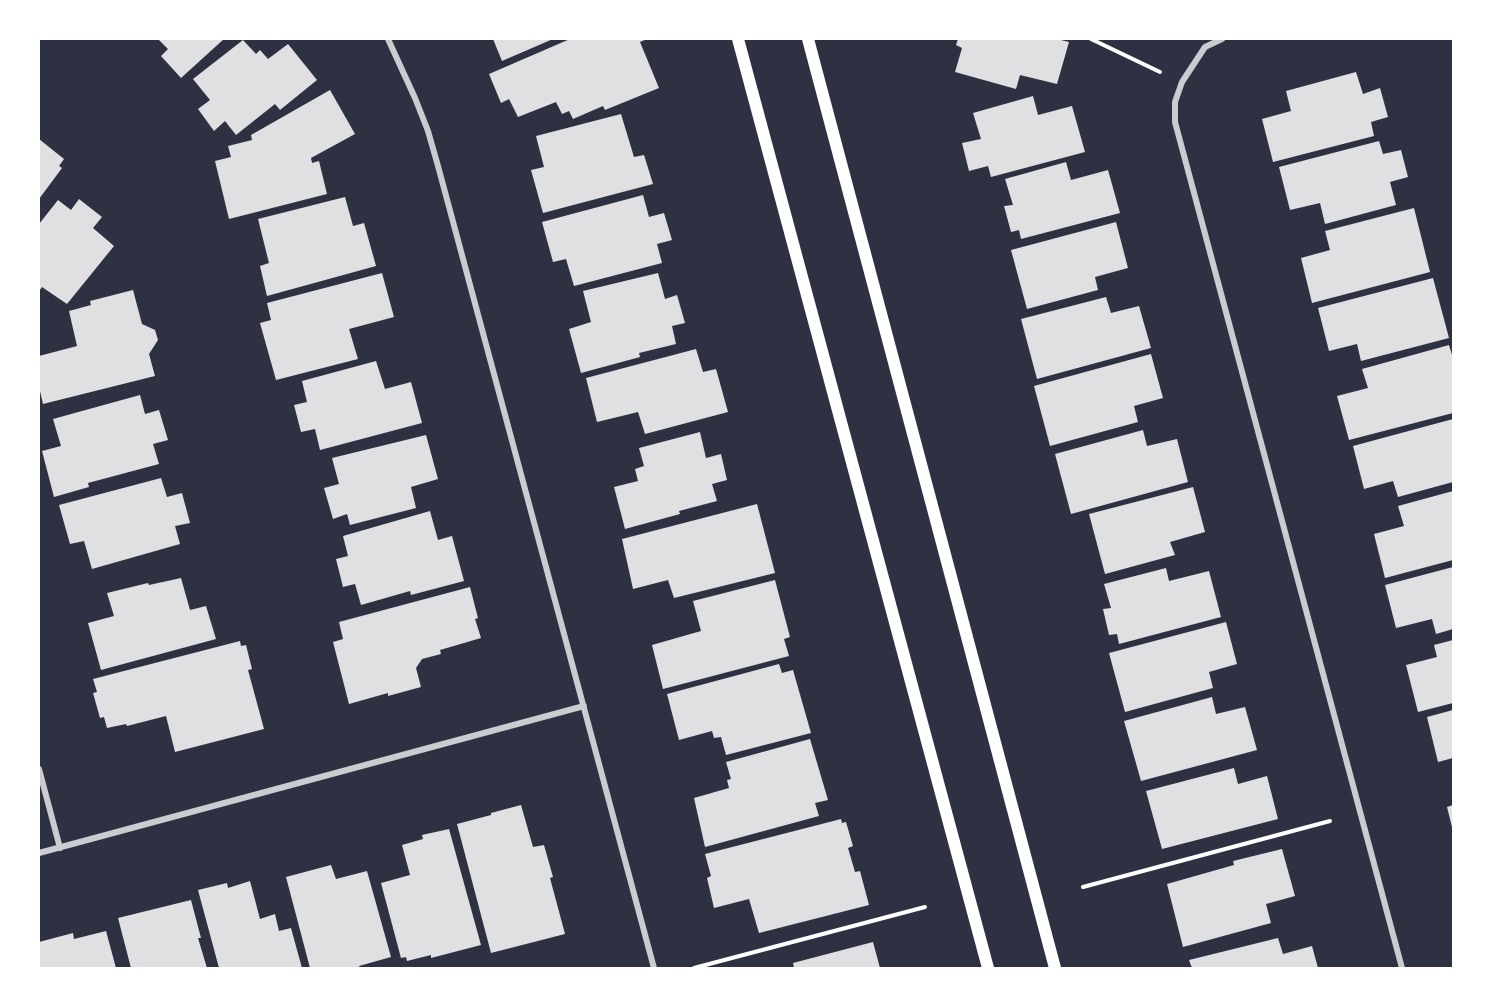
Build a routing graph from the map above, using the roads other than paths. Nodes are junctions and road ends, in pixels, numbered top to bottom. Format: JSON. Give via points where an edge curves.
{"nodes":[{"id":1,"x":388,"y":39,"type":"edge"},
{"id":2,"x":738,"y":39,"type":"edge"},
{"id":3,"x":808,"y":39,"type":"edge"},
{"id":4,"x":1222,"y":39,"type":"edge"},
{"id":5,"x":584,"y":706,"type":"junction"},
{"id":6,"x":39,"y":769,"type":"edge"},
{"id":7,"x":60,"y":848,"type":"junction"},
{"id":8,"x":39,"y":853,"type":"edge"},
{"id":9,"x":654,"y":968,"type":"edge"},
{"id":10,"x":988,"y":968,"type":"edge"},
{"id":11,"x":1055,"y":968,"type":"edge"},
{"id":12,"x":1402,"y":968,"type":"edge"}],
"edges":[{"from":1,"to":5,"type":"street","via":[[415,98],[438,166]]},
{"from":2,"to":10,"type":"main road"},
{"from":3,"to":11,"type":"main road"},
{"from":4,"to":12,"type":"street","via":[[1205,47],[1182,82],[1175,102],[1175,122]]},
{"from":5,"to":7,"type":"street"},
{"from":5,"to":9,"type":"street"},
{"from":6,"to":7,"type":"street"},
{"from":7,"to":8,"type":"street"}]}
